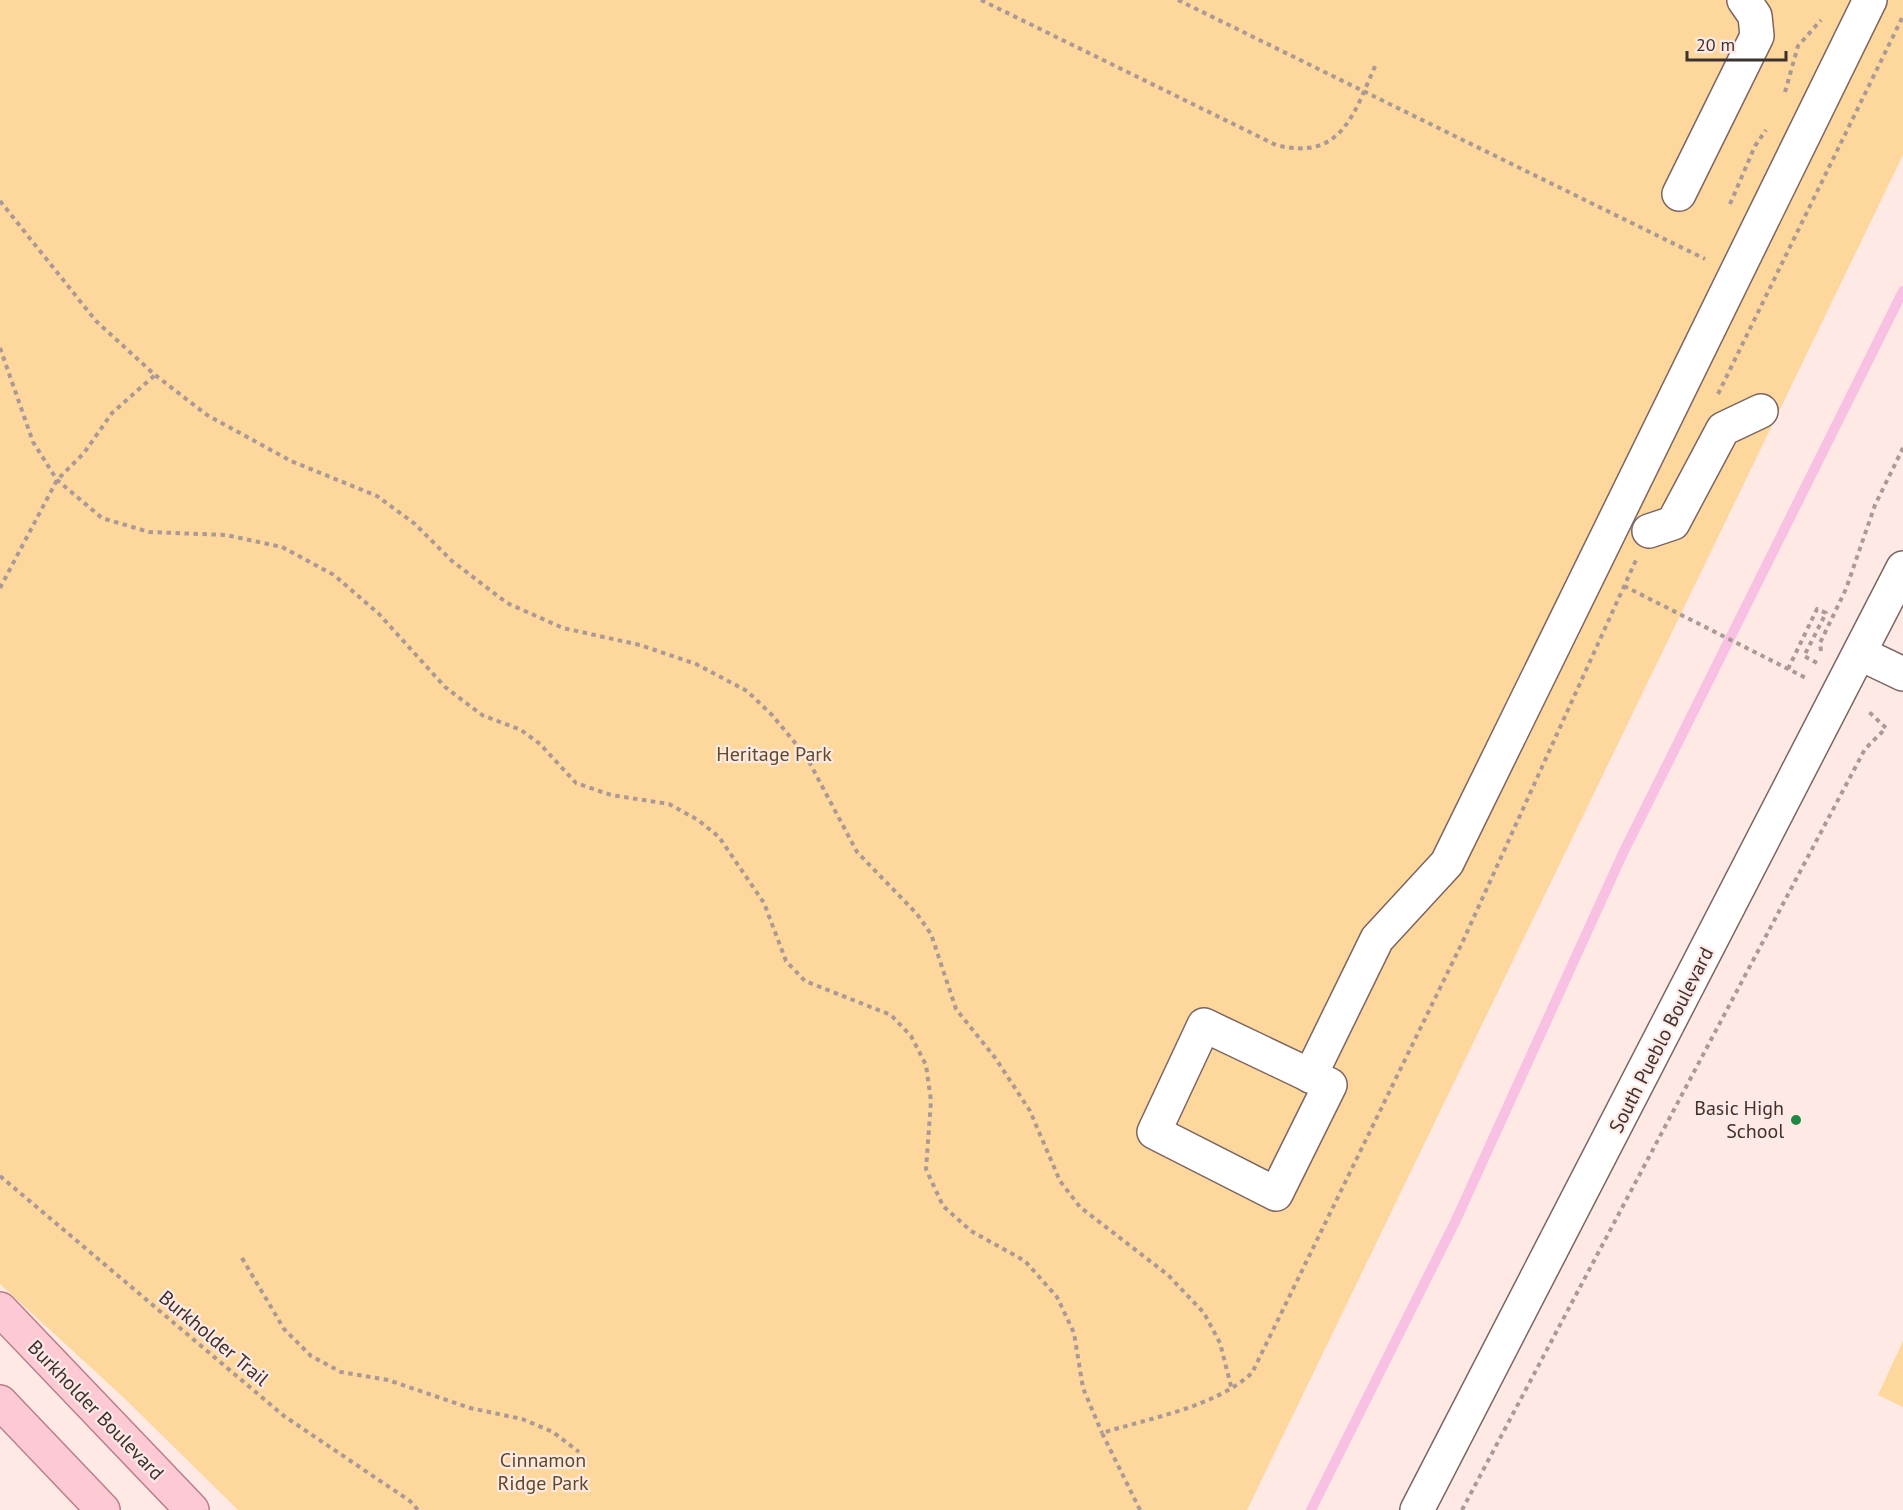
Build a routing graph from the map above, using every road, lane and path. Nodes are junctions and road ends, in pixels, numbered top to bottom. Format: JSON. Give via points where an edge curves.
{"nodes":[{"id":1,"x":981,"y":0,"type":"edge"},
{"id":2,"x":1178,"y":0,"type":"edge"},
{"id":3,"x":1744,"y":0,"type":"edge"},
{"id":4,"x":1870,"y":0,"type":"edge"},
{"id":5,"x":990,"y":2,"type":"edge"},
{"id":6,"x":1829,"y":13,"type":"dead end"},
{"id":7,"x":1903,"y":16,"type":"edge"},
{"id":8,"x":1377,"y":62,"type":"dead end"},
{"id":9,"x":1364,"y":91,"type":"junction"},
{"id":10,"x":1782,"y":101,"type":"dead end"},
{"id":11,"x":1773,"y":121,"type":"dead end"},
{"id":12,"x":1679,"y":194,"type":"dead end"},
{"id":13,"x":0,"y":201,"type":"edge"},
{"id":14,"x":1729,"y":207,"type":"dead end"},
{"id":15,"x":1708,"y":250,"type":"dead end"},
{"id":16,"x":1704,"y":258,"type":"junction"},
{"id":17,"x":1735,"y":274,"type":"junction"},
{"id":18,"x":1770,"y":291,"type":"junction"},
{"id":19,"x":0,"y":348,"type":"edge"},
{"id":20,"x":156,"y":375,"type":"junction"},
{"id":21,"x":1717,"y":396,"type":"dead end"},
{"id":22,"x":1761,"y":411,"type":"dead end"},
{"id":23,"x":1903,"y":448,"type":"edge"},
{"id":24,"x":57,"y":480,"type":"junction"},
{"id":25,"x":1649,"y":531,"type":"joint"},
{"id":26,"x":1903,"y":568,"type":"edge"},
{"id":27,"x":1624,"y":586,"type":"junction"},
{"id":28,"x":0,"y":588,"type":"edge"},
{"id":29,"x":1861,"y":654,"type":"junction"},
{"id":30,"x":1817,"y":663,"type":"dead end"},
{"id":31,"x":1903,"y":674,"type":"edge"},
{"id":32,"x":1804,"y":677,"type":"dead end"},
{"id":33,"x":1310,"y":1076,"type":"junction"},
{"id":34,"x":0,"y":1176,"type":"edge"},
{"id":35,"x":242,"y":1258,"type":"dead end"},
{"id":36,"x":0,"y":1309,"type":"edge"},
{"id":37,"x":1232,"y":1390,"type":"junction"},
{"id":38,"x":0,"y":1402,"type":"edge"},
{"id":39,"x":1102,"y":1433,"type":"junction"},
{"id":40,"x":579,"y":1452,"type":"dead end"},
{"id":41,"x":103,"y":1510,"type":"edge"},
{"id":42,"x":192,"y":1510,"type":"edge"},
{"id":43,"x":418,"y":1510,"type":"edge"},
{"id":44,"x":1140,"y":1510,"type":"edge"},
{"id":45,"x":1417,"y":1510,"type":"edge"}],
"edges":[{"from":1,"to":5,"type":"path"},
{"from":2,"to":9,"type":"path"},
{"from":3,"to":12,"type":"street","via":[[1755,16],[1757,36]]},
{"from":4,"to":17,"type":"street"},
{"from":5,"to":9,"type":"path","via":[[1276,145],[1297,151],[1317,147],[1336,136],[1349,122]]},
{"from":6,"to":10,"type":"path","via":[[1798,46]]},
{"from":7,"to":18,"type":"path"},
{"from":8,"to":9,"type":"path"},
{"from":9,"to":16,"type":"path"},
{"from":11,"to":14,"type":"path","via":[[1755,146]]},
{"from":13,"to":20,"type":"path","via":[[96,321]]},
{"from":15,"to":16,"type":"path"},
{"from":16,"to":17,"type":"path"},
{"from":17,"to":18,"type":"path"},
{"from":17,"to":33,"type":"street","via":[[1447,863],[1377,939]]},
{"from":18,"to":21,"type":"path"},
{"from":19,"to":24,"type":"path","via":[[33,442]]},
{"from":20,"to":24,"type":"path","via":[[112,413],[84,453]]},
{"from":20,"to":37,"type":"path","via":[[207,415],[291,461],[377,496],[507,603],[563,628],[640,645],[696,664],[747,691],[806,756],[857,852],[917,914],[931,934],[956,1010],[996,1059],[1030,1111],[1060,1180],[1080,1207],[1168,1275],[1204,1313],[1221,1343]]},
{"from":22,"to":25,"type":"street","via":[[1723,429],[1673,523]]},
{"from":23,"to":30,"type":"path","via":[[1875,505],[1846,589],[1820,643],[1822,654]]},
{"from":24,"to":28,"type":"path"},
{"from":24,"to":39,"type":"path","via":[[102,518],[120,524],[148,532],[226,535],[292,552],[334,575],[379,614],[445,687],[482,715],[521,730],[540,744],[576,783],[611,795],[669,804],[719,837],[764,903],[792,968],[805,981],[891,1015],[911,1036],[926,1065],[931,1101],[926,1169],[943,1206],[971,1232],[1025,1261],[1057,1297],[1074,1333],[1083,1388]]},
{"from":25,"to":27,"type":"path"},
{"from":26,"to":29,"type":"street","name":"South Pueblo Boulevard"},
{"from":27,"to":32,"type":"path"},
{"from":27,"to":37,"type":"path","via":[[1463,941],[1291,1297],[1252,1373]]},
{"from":29,"to":31,"type":"street"},
{"from":29,"to":45,"type":"street","name":"South Pueblo Boulevard"},
{"from":33,"to":33,"type":"street","via":[[1330,1085],[1276,1194],[1154,1132],[1204,1025]]},
{"from":34,"to":43,"type":"path","name":"Burkholder Trail","via":[[284,1416]]},
{"from":35,"to":40,"type":"path","via":[[284,1329],[311,1356],[341,1372],[388,1380],[470,1408],[522,1419],[553,1432]]},
{"from":36,"to":42,"type":"main road","name":"Burkholder Boulevard"},
{"from":37,"to":39,"type":"path"},
{"from":38,"to":41,"type":"main road"},
{"from":39,"to":44,"type":"path"}]}
